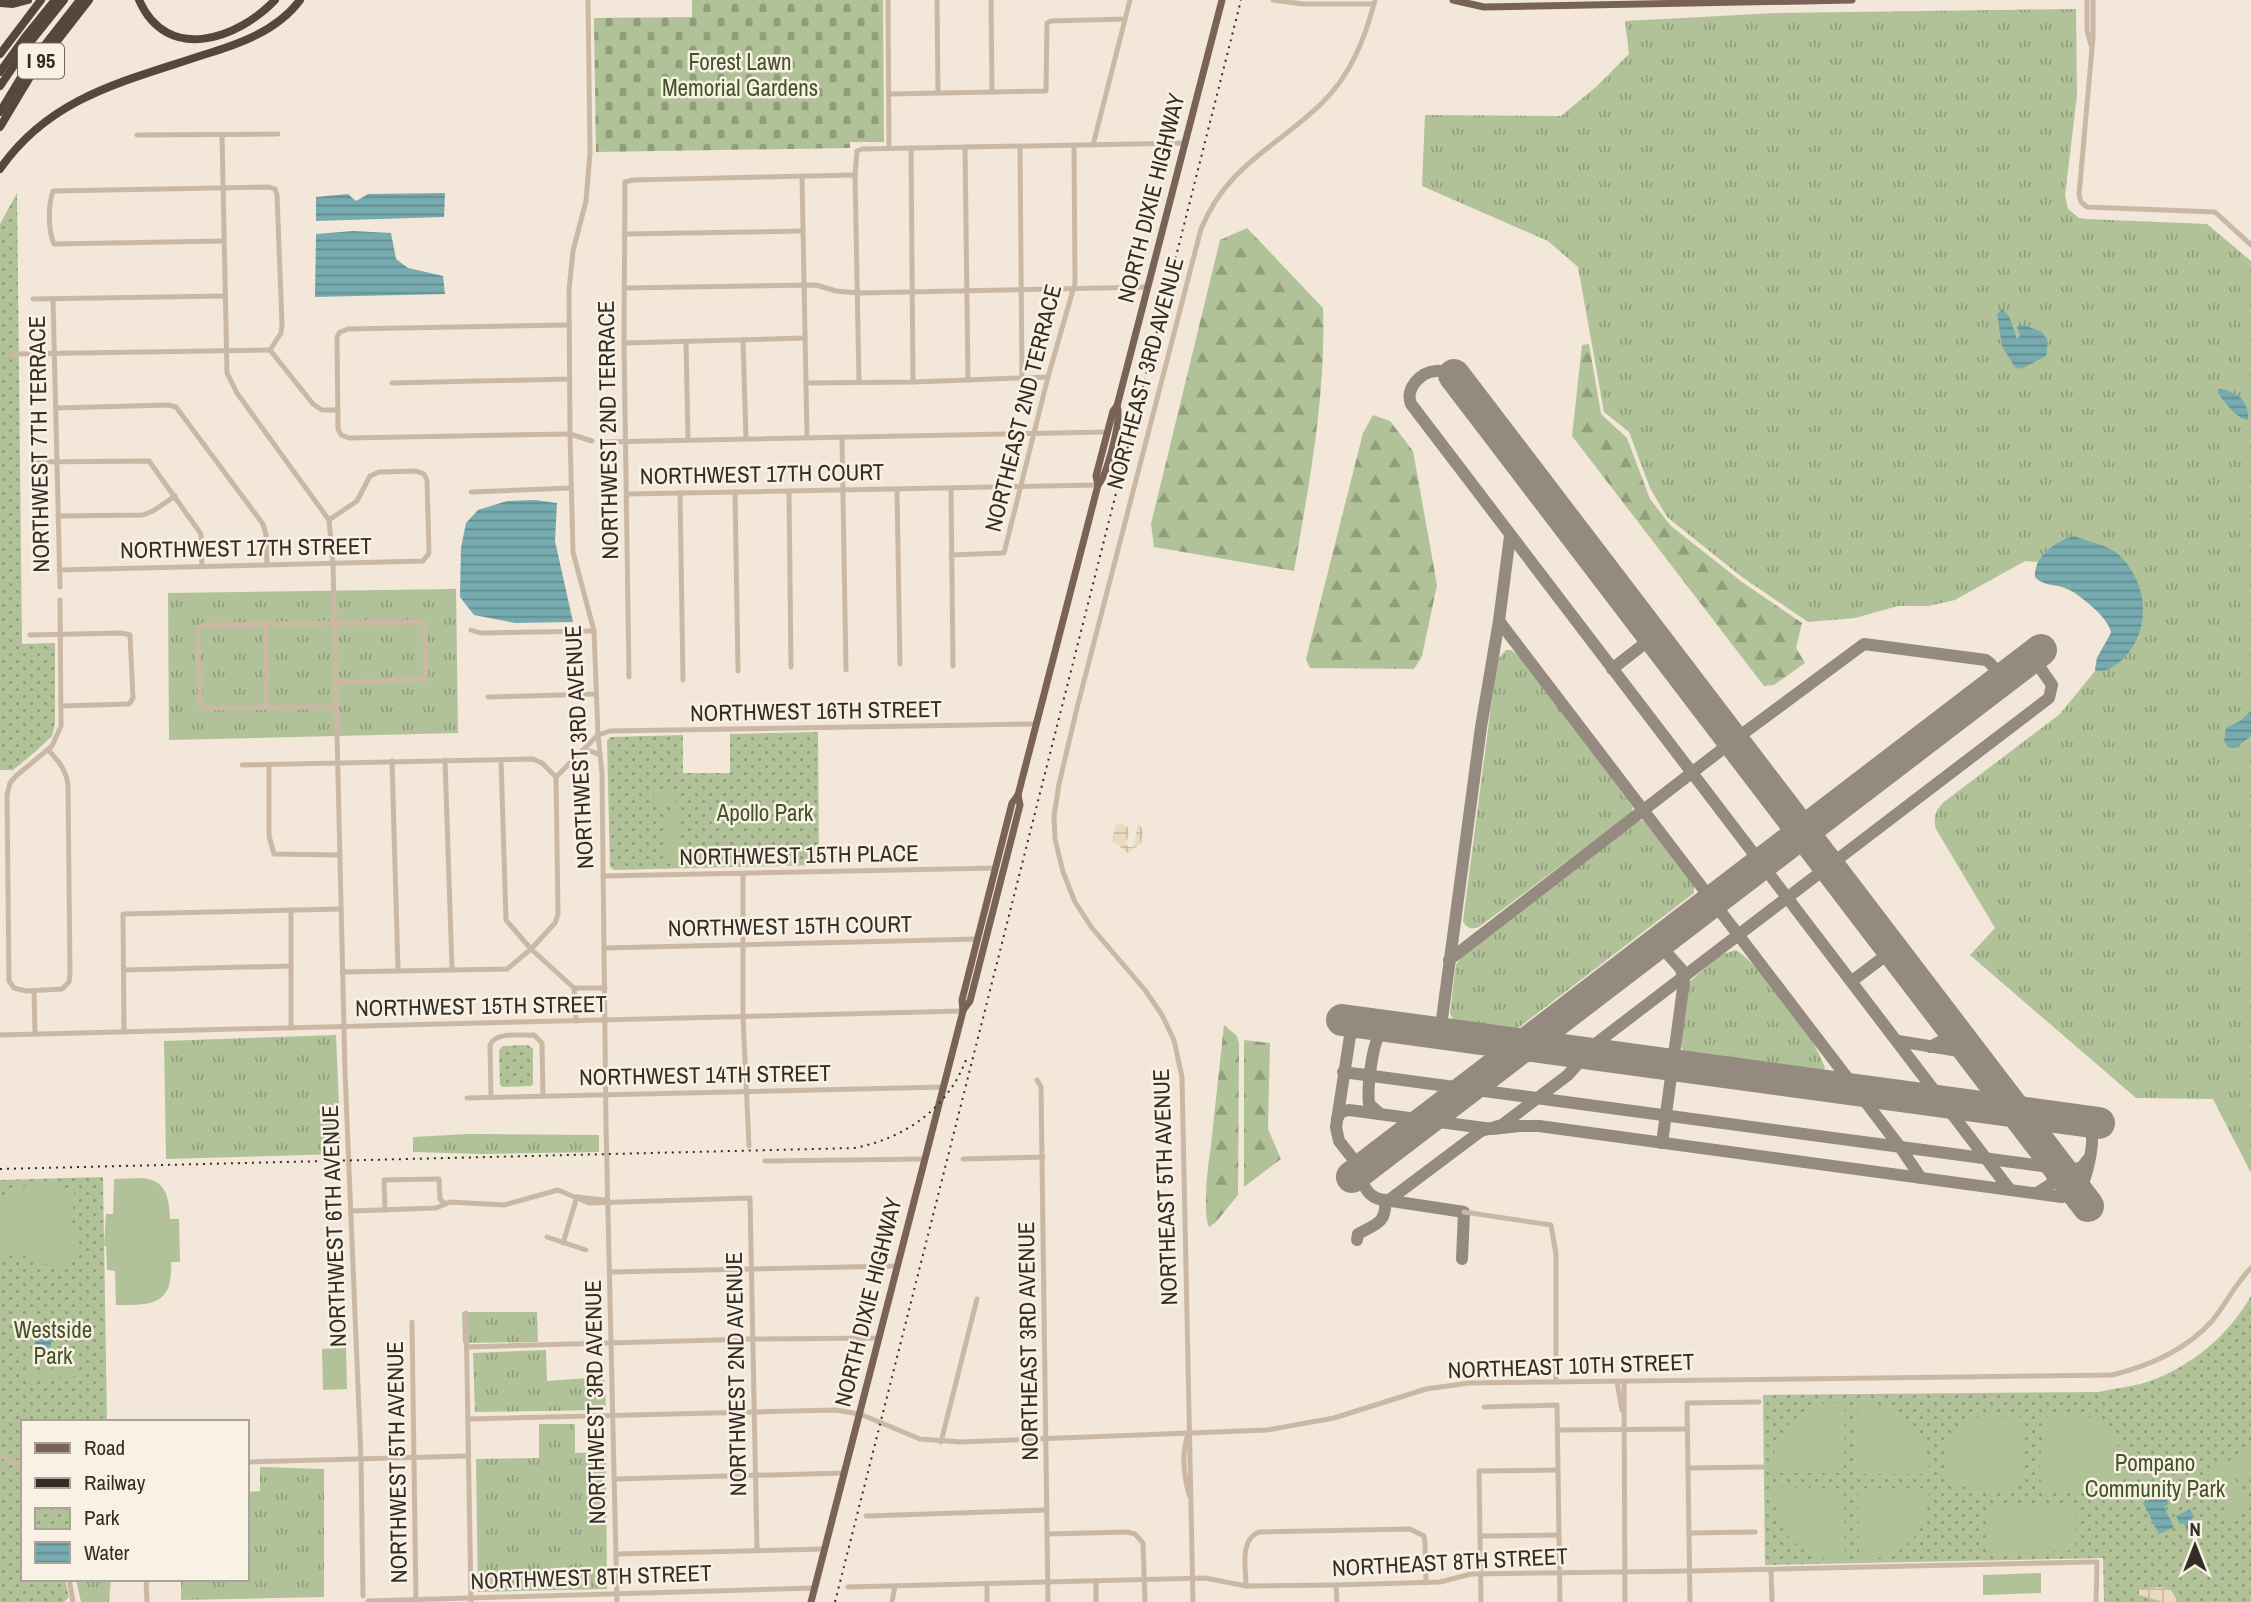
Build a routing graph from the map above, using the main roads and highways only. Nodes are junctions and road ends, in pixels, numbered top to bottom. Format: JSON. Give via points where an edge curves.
{"nodes":[{"id":1,"x":28,"y":0,"type":"edge"},
{"id":2,"x":41,"y":0,"type":"edge"},
{"id":3,"x":55,"y":0,"type":"edge"},
{"id":4,"x":64,"y":0,"type":"edge"},
{"id":5,"x":80,"y":0,"type":"edge"},
{"id":6,"x":89,"y":0,"type":"edge"},
{"id":7,"x":139,"y":0,"type":"edge"},
{"id":8,"x":275,"y":0,"type":"edge"},
{"id":9,"x":298,"y":0,"type":"edge"},
{"id":10,"x":1222,"y":0,"type":"edge"},
{"id":11,"x":1453,"y":0,"type":"edge"},
{"id":12,"x":1852,"y":0,"type":"edge"},
{"id":13,"x":1695,"y":1,"type":"edge"},
{"id":14,"x":0,"y":3,"type":"edge"},
{"id":15,"x":0,"y":54,"type":"edge"},
{"id":16,"x":0,"y":72,"type":"edge"},
{"id":17,"x":0,"y":86,"type":"edge"},
{"id":18,"x":0,"y":112,"type":"edge"},
{"id":19,"x":0,"y":127,"type":"edge"},
{"id":20,"x":0,"y":169,"type":"edge"},
{"id":21,"x":1117,"y":406,"type":"junction"},
{"id":22,"x":1098,"y":485,"type":"junction"},
{"id":23,"x":1018,"y":795,"type":"junction"},
{"id":24,"x":963,"y":1011,"type":"junction"},
{"id":25,"x":811,"y":1602,"type":"edge"}],
"edges":[{"from":1,"to":14,"type":"highway"},
{"from":2,"to":15,"type":"highway"},
{"from":3,"to":16,"type":"highway","number":"I 95"},
{"from":4,"to":17,"type":"highway"},
{"from":5,"to":18,"type":"highway","via":[[26,69]]},
{"from":6,"to":19,"type":"highway","number":"I 95","via":[[38,65]]},
{"from":7,"to":8,"type":"highway","via":[[161,29],[196,40],[236,29]]},
{"from":9,"to":20,"type":"highway","via":[[264,30],[232,46],[74,101],[32,132]]},
{"from":10,"to":21,"type":"main road","name":"NORTH DIXIE HIGHWAY"},
{"from":11,"to":13,"type":"main road","via":[[1484,7]]},
{"from":12,"to":13,"type":"main road"},
{"from":21,"to":22,"type":"main road","name":"NORTH DIXIE HIGHWAY","via":[[1096,476]]},
{"from":21,"to":22,"type":"main road","name":"NORTH DIXIE HIGHWAY","via":[[1120,414]]},
{"from":22,"to":23,"type":"main road","name":"NORTH DIXIE HIGHWAY"},
{"from":23,"to":24,"type":"main road","name":"NORTH DIXIE HIGHWAY","via":[[1012,803]]},
{"from":23,"to":24,"type":"main road","name":"NORTH DIXIE HIGHWAY","via":[[1020,805],[970,1001]]},
{"from":24,"to":25,"type":"main road","name":"NORTH DIXIE HIGHWAY"}]}
